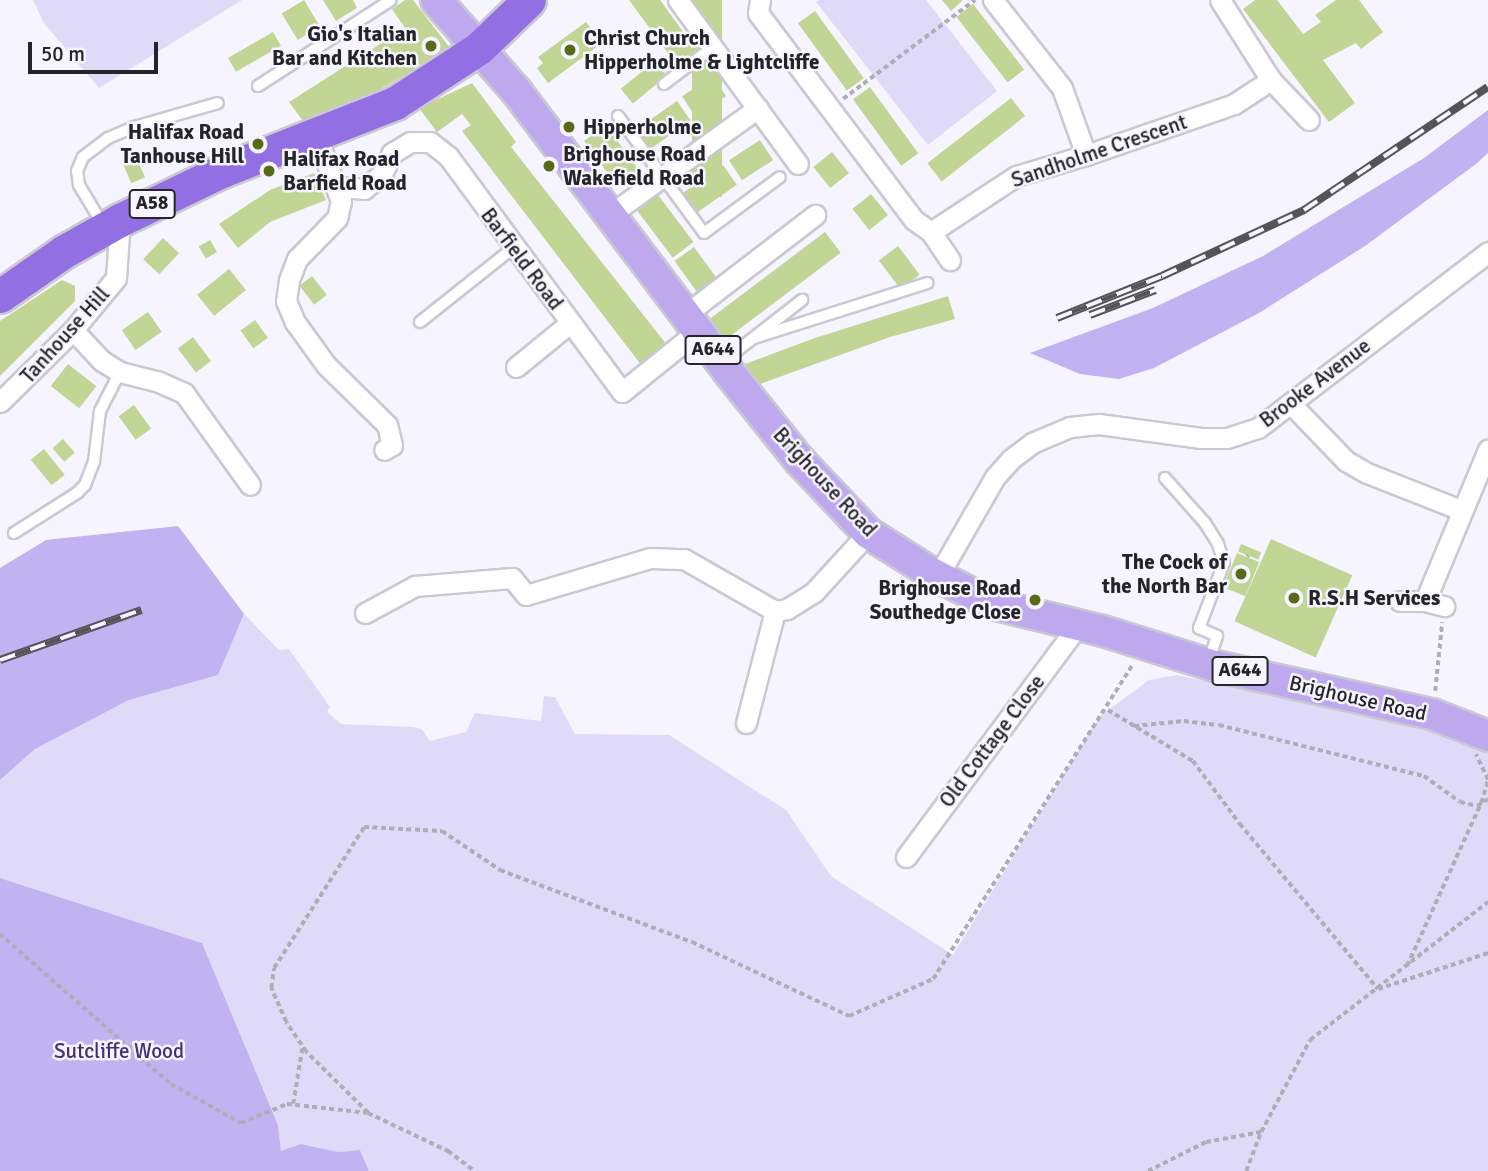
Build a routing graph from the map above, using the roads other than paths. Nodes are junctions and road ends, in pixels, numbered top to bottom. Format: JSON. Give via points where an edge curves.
{"nodes":[{"id":1,"x":391,"y":0,"type":"edge"},
{"id":2,"x":436,"y":0,"type":"edge"},
{"id":3,"x":529,"y":0,"type":"edge"},
{"id":4,"x":678,"y":0,"type":"edge"},
{"id":5,"x":760,"y":0,"type":"edge"},
{"id":6,"x":1220,"y":0,"type":"edge"},
{"id":7,"x":997,"y":1,"type":"edge"},
{"id":8,"x":713,"y":47,"type":"junction"},
{"id":9,"x":479,"y":48,"type":"junction"},
{"id":10,"x":1271,"y":80,"type":"junction"},
{"id":11,"x":664,"y":84,"type":"dead end"},
{"id":12,"x":258,"y":86,"type":"dead end"},
{"id":13,"x":218,"y":103,"type":"dead end"},
{"id":14,"x":758,"y":108,"type":"junction"},
{"id":15,"x":618,"y":116,"type":"dead end"},
{"id":16,"x":1309,"y":120,"type":"dead end"},
{"id":17,"x":316,"y":135,"type":"junction"},
{"id":18,"x":1087,"y":156,"type":"junction"},
{"id":19,"x":798,"y":164,"type":"dead end"},
{"id":20,"x":663,"y":176,"type":"junction"},
{"id":21,"x":780,"y":177,"type":"dead end"},
{"id":22,"x":337,"y":187,"type":"junction"},
{"id":23,"x":611,"y":214,"type":"junction"},
{"id":24,"x":815,"y":215,"type":"dead end"},
{"id":25,"x":112,"y":224,"type":"junction"},
{"id":26,"x":931,"y":232,"type":"junction"},
{"id":27,"x":513,"y":247,"type":"junction"},
{"id":28,"x":1488,"y":252,"type":"edge"},
{"id":29,"x":950,"y":260,"type":"dead end"},
{"id":30,"x":927,"y":283,"type":"dead end"},
{"id":31,"x":0,"y":296,"type":"edge"},
{"id":32,"x":802,"y":300,"type":"dead end"},
{"id":33,"x":420,"y":321,"type":"dead end"},
{"id":34,"x":692,"y":322,"type":"junction"},
{"id":35,"x":570,"y":323,"type":"junction"},
{"id":36,"x":73,"y":330,"type":"junction"},
{"id":37,"x":754,"y":338,"type":"junction"},
{"id":38,"x":722,"y":363,"type":"junction"},
{"id":39,"x":516,"y":367,"type":"dead end"},
{"id":40,"x":120,"y":372,"type":"junction"},
{"id":41,"x":0,"y":402,"type":"edge"},
{"id":42,"x":1291,"y":404,"type":"junction"},
{"id":43,"x":384,"y":450,"type":"dead end"},
{"id":44,"x":1488,"y":450,"type":"edge"},
{"id":45,"x":1165,"y":478,"type":"dead end"},
{"id":46,"x":250,"y":485,"type":"dead end"},
{"id":47,"x":1461,"y":509,"type":"junction"},
{"id":48,"x":14,"y":533,"type":"dead end"},
{"id":49,"x":868,"y":533,"type":"junction"},
{"id":50,"x":938,"y":576,"type":"junction"},
{"id":51,"x":1400,"y":601,"type":"dead end"},
{"id":52,"x":775,"y":611,"type":"junction"},
{"id":53,"x":365,"y":613,"type":"dead end"},
{"id":54,"x":1078,"y":625,"type":"junction"},
{"id":55,"x":1208,"y":664,"type":"junction"},
{"id":56,"x":747,"y":723,"type":"dead end"},
{"id":57,"x":1487,"y":735,"type":"edge"},
{"id":58,"x":906,"y":857,"type":"dead end"}],
"edges":[{"from":1,"to":12,"type":"lane"},
{"from":2,"to":9,"type":"main road","number":"A644"},
{"from":3,"to":9,"type":"highway","number":"A58"},
{"from":4,"to":8,"type":"street"},
{"from":5,"to":26,"type":"street","via":[[758,13],[914,220]]},
{"from":6,"to":10,"type":"street"},
{"from":7,"to":18,"type":"street","via":[[1062,88]]},
{"from":8,"to":11,"type":"lane"},
{"from":8,"to":14,"type":"street"},
{"from":9,"to":17,"type":"highway","number":"A58","via":[[395,103]]},
{"from":9,"to":23,"type":"main road","name":"Brighouse Road","number":"A644"},
{"from":10,"to":16,"type":"street"},
{"from":10,"to":18,"type":"street","name":"Sandholme Crescent","via":[[1234,104]]},
{"from":13,"to":25,"type":"lane","via":[[134,127],[108,138],[83,157],[77,171],[79,185]]},
{"from":14,"to":19,"type":"street"},
{"from":14,"to":20,"type":"street"},
{"from":15,"to":20,"type":"lane"},
{"from":17,"to":22,"type":"street"},
{"from":17,"to":25,"type":"highway","number":"A58","via":[[224,170]]},
{"from":18,"to":26,"type":"street","name":"Sandholme Crescent","via":[[1016,176]]},
{"from":20,"to":21,"type":"lane","via":[[704,233]]},
{"from":20,"to":23,"type":"street"},
{"from":22,"to":27,"type":"street","name":"Barfield Road","via":[[364,188],[382,174],[392,153],[410,142],[430,142],[448,156]]},
{"from":22,"to":43,"type":"street","via":[[341,201],[337,218],[297,259],[286,300],[295,322],[326,365],[387,425],[392,445]]},
{"from":23,"to":34,"type":"main road","name":"Brighouse Road","number":"A644"},
{"from":24,"to":34,"type":"street"},
{"from":25,"to":31,"type":"highway","number":"A58"},
{"from":25,"to":36,"type":"street","name":"Tanhouse Hill","via":[[117,278]]},
{"from":26,"to":29,"type":"street"},
{"from":27,"to":33,"type":"lane"},
{"from":27,"to":35,"type":"street","name":"Barfield Road"},
{"from":28,"to":42,"type":"street","name":"Brooke Avenue"},
{"from":30,"to":37,"type":"lane"},
{"from":32,"to":37,"type":"lane"},
{"from":34,"to":35,"type":"street","name":"Barfield Road","via":[[622,392]]},
{"from":34,"to":38,"type":"main road","name":"Brighouse Road","number":"A644"},
{"from":35,"to":39,"type":"street"},
{"from":36,"to":40,"type":"street","via":[[102,361]]},
{"from":36,"to":41,"type":"street","name":"Tanhouse Hill"},
{"from":37,"to":38,"type":"lane"},
{"from":38,"to":49,"type":"main road","name":"Brighouse Road","number":"A644","via":[[800,461]]},
{"from":40,"to":46,"type":"street","via":[[184,393]]},
{"from":40,"to":48,"type":"lane","via":[[100,411],[94,462],[85,485]]},
{"from":42,"to":47,"type":"street","via":[[1346,460],[1367,473]]},
{"from":42,"to":50,"type":"street","name":"Brooke Avenue","via":[[1258,428],[1227,438],[1100,424],[1053,433],[1011,459],[995,477]]},
{"from":44,"to":47,"type":"street"},
{"from":45,"to":55,"type":"lane","via":[[1205,523],[1224,563],[1199,628],[1217,636]]},
{"from":47,"to":51,"type":"street","via":[[1434,604]]},
{"from":49,"to":50,"type":"main road","name":"Brighouse Road","number":"A644"},
{"from":49,"to":52,"type":"street","via":[[814,593]]},
{"from":50,"to":54,"type":"main road","name":"Brighouse Road","number":"A644","via":[[992,604]]},
{"from":52,"to":53,"type":"street","via":[[684,559],[650,558],[526,595],[512,578],[415,586]]},
{"from":52,"to":56,"type":"street"},
{"from":54,"to":55,"type":"main road","name":"Brighouse Road","number":"A644"},
{"from":54,"to":58,"type":"street","name":"Old Cottage Close"},
{"from":55,"to":57,"type":"main road","name":"Brighouse Road","number":"A644","via":[[1432,714]]}]}
